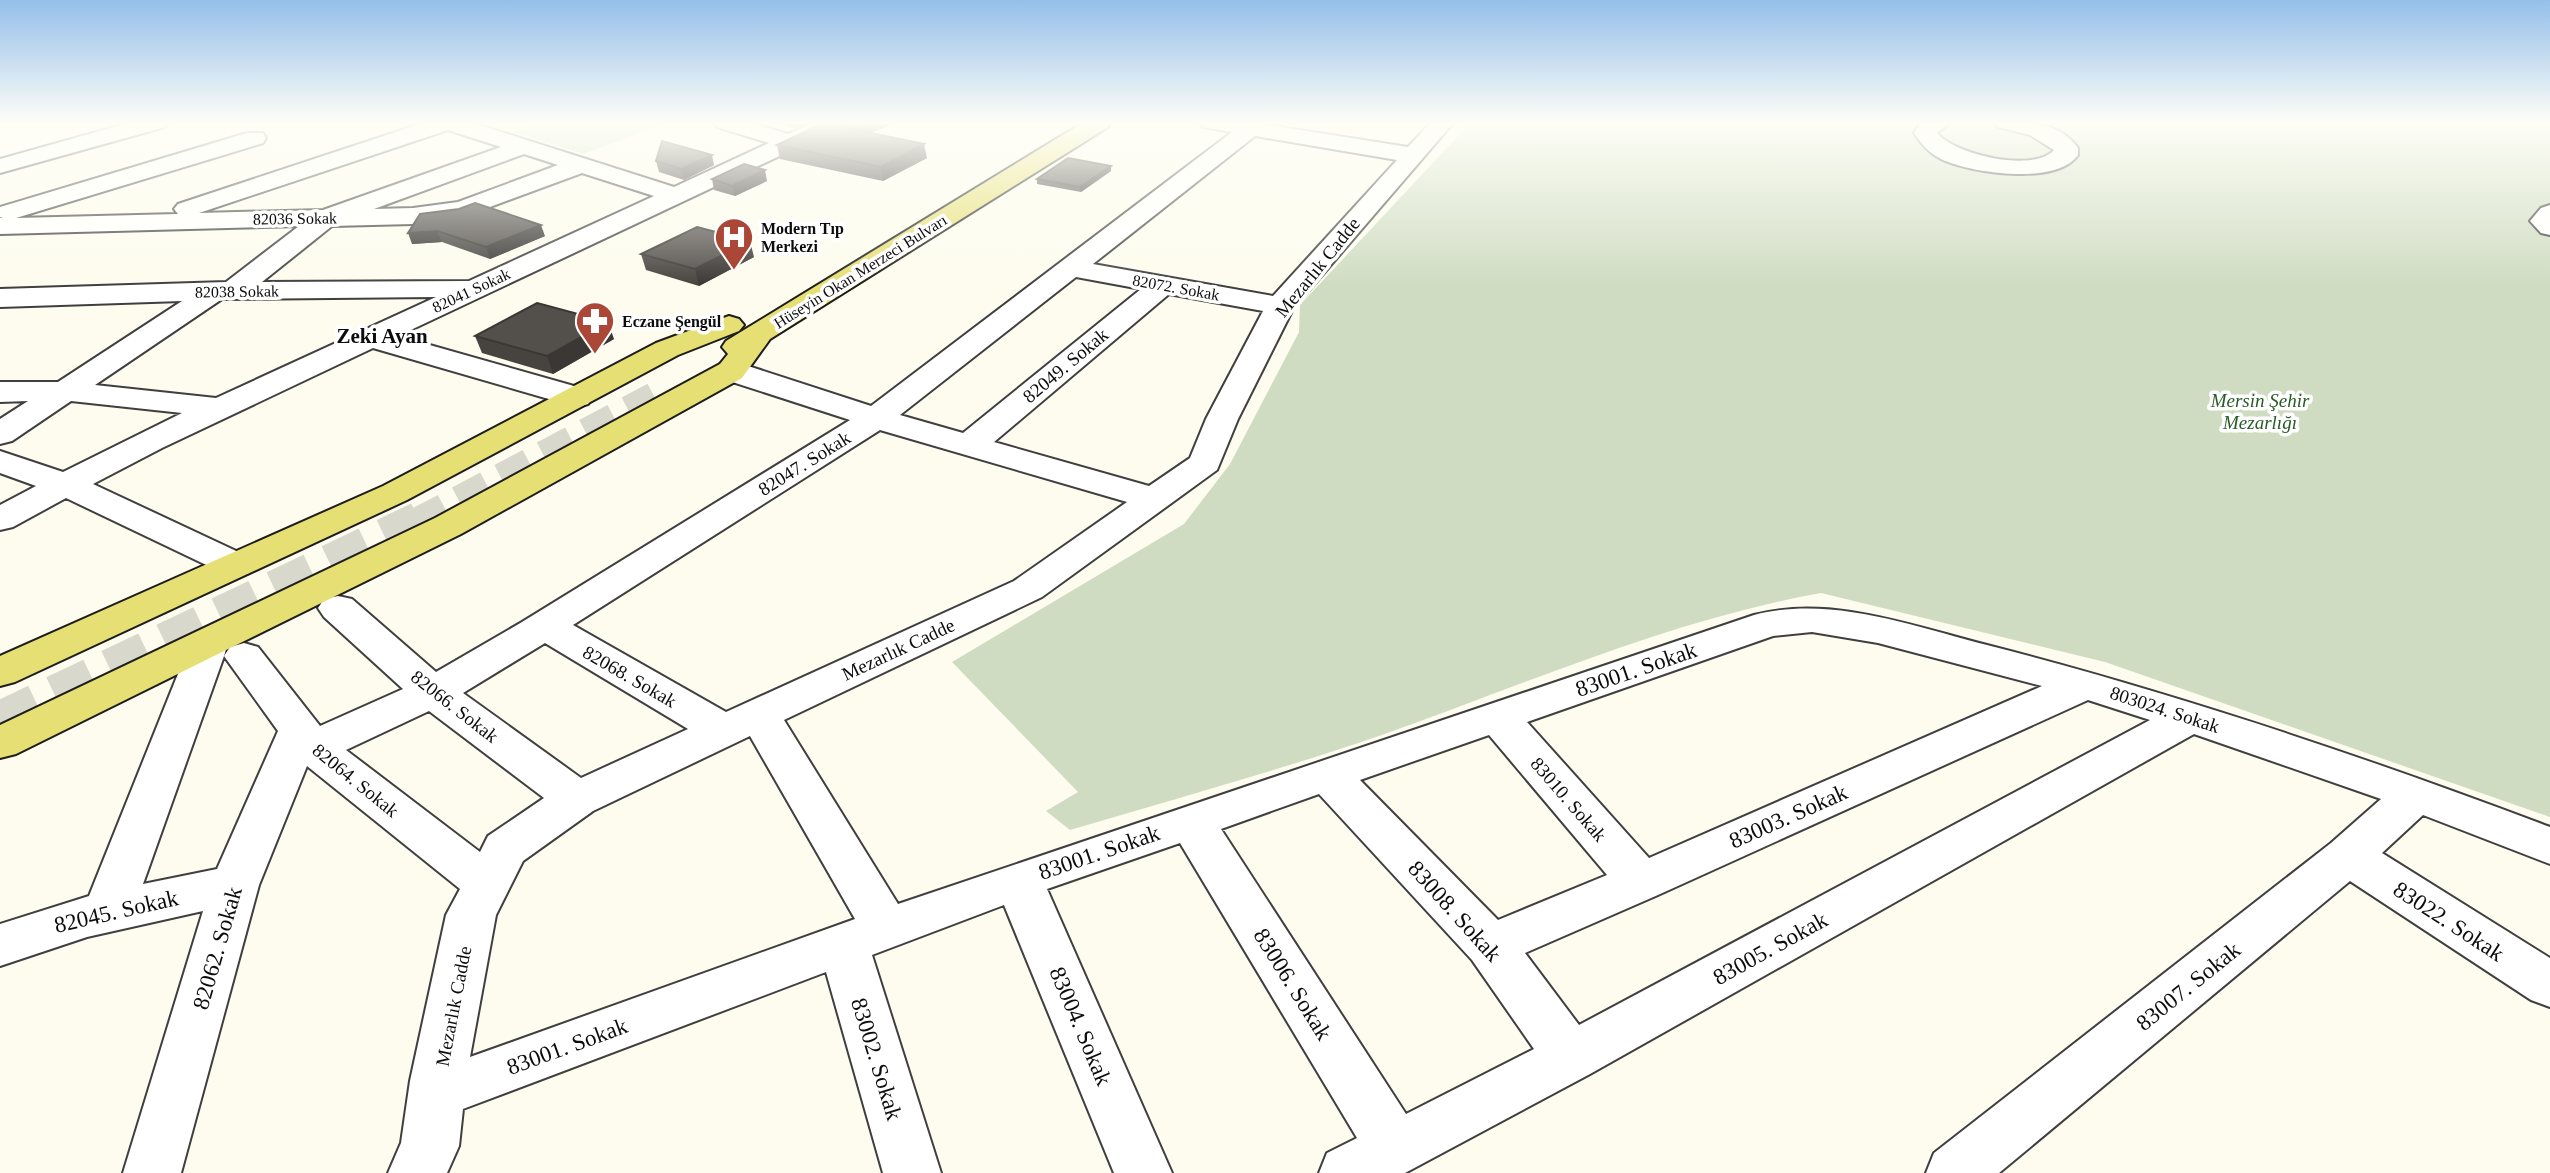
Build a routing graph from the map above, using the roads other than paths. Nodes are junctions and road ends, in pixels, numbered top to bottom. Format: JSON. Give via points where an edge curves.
{"nodes":[{"id":1,"x":150,"y":177,"type":"edge"},
{"id":2,"x":284,"y":177,"type":"edge"},
{"id":3,"x":424,"y":177,"type":"edge"},
{"id":4,"x":550,"y":177,"type":"edge"},
{"id":5,"x":618,"y":177,"type":"edge"},
{"id":6,"x":714,"y":177,"type":"edge"},
{"id":7,"x":978,"y":177,"type":"edge"},
{"id":8,"x":1006,"y":177,"type":"edge"},
{"id":9,"x":1188,"y":177,"type":"edge"},
{"id":10,"x":1393,"y":177,"type":"edge"},
{"id":11,"x":675,"y":195,"type":"junction"},
{"id":12,"x":2550,"y":213,"type":"edge"},
{"id":13,"x":0,"y":215,"type":"edge"},
{"id":14,"x":326,"y":218,"type":"junction"},
{"id":15,"x":149,"y":222,"type":"junction"},
{"id":16,"x":0,"y":226,"type":"edge"},
{"id":17,"x":2550,"y":227,"type":"edge"},
{"id":18,"x":1072,"y":268,"type":"junction"},
{"id":19,"x":1163,"y":285,"type":"junction"},
{"id":20,"x":475,"y":288,"type":"junction"},
{"id":21,"x":223,"y":291,"type":"junction"},
{"id":22,"x":12,"y":297,"type":"edge"},
{"id":23,"x":1280,"y":306,"type":"junction"},
{"id":24,"x":0,"y":317,"type":"edge"},
{"id":25,"x":744,"y":330,"type":"junction"},
{"id":26,"x":370,"y":338,"type":"junction"},
{"id":27,"x":731,"y":370,"type":"junction"},
{"id":28,"x":628,"y":387,"type":"tunnel mouth"},
{"id":29,"x":64,"y":391,"type":"junction"},
{"id":30,"x":0,"y":392,"type":"edge"},
{"id":31,"x":577,"y":397,"type":"junction"},
{"id":32,"x":655,"y":398,"type":"tunnel mouth"},
{"id":33,"x":221,"y":408,"type":"junction"},
{"id":34,"x":876,"y":418,"type":"junction"},
{"id":35,"x":0,"y":434,"type":"edge"},
{"id":36,"x":968,"y":446,"type":"junction"},
{"id":37,"x":0,"y":461,"type":"edge"},
{"id":38,"x":68,"y":486,"type":"junction"},
{"id":39,"x":1154,"y":499,"type":"junction"},
{"id":40,"x":0,"y":519,"type":"edge"},
{"id":41,"x":236,"y":565,"type":"junction"},
{"id":42,"x":338,"y":608,"type":"dead end"},
{"id":43,"x":1768,"y":624,"type":"joint"},
{"id":44,"x":545,"y":626,"type":"junction"},
{"id":45,"x":226,"y":650,"type":"junction"},
{"id":46,"x":0,"y":672,"type":"edge"},
{"id":47,"x":2085,"y":684,"type":"junction"},
{"id":48,"x":433,"y":692,"type":"junction"},
{"id":49,"x":759,"y":714,"type":"junction"},
{"id":50,"x":1498,"y":717,"type":"junction"},
{"id":51,"x":2190,"y":717,"type":"junction"},
{"id":52,"x":716,"y":726,"type":"dead end"},
{"id":53,"x":306,"y":739,"type":"junction"},
{"id":54,"x":0,"y":743,"type":"edge"},
{"id":55,"x":1328,"y":775,"type":"junction"},
{"id":56,"x":2416,"y":794,"type":"junction"},
{"id":57,"x":577,"y":799,"type":"junction"},
{"id":58,"x":1191,"y":821,"type":"junction"},
{"id":59,"x":2550,"y":846,"type":"edge"},
{"id":60,"x":2348,"y":856,"type":"junction"},
{"id":61,"x":1018,"y":880,"type":"junction"},
{"id":62,"x":1641,"y":882,"type":"junction"},
{"id":63,"x":235,"y":884,"type":"junction"},
{"id":64,"x":487,"y":884,"type":"junction"},
{"id":65,"x":109,"y":910,"type":"junction"},
{"id":66,"x":864,"y":936,"type":"junction"},
{"id":67,"x":0,"y":945,"type":"edge"},
{"id":68,"x":1490,"y":945,"type":"junction"},
{"id":69,"x":2550,"y":985,"type":"edge"},
{"id":70,"x":1571,"y":1058,"type":"junction"},
{"id":71,"x":436,"y":1094,"type":"junction"},
{"id":72,"x":1395,"y":1148,"type":"junction"},
{"id":73,"x":1974,"y":1168,"type":"edge"},
{"id":74,"x":152,"y":1173,"type":"edge"},
{"id":75,"x":417,"y":1173,"type":"edge"},
{"id":76,"x":912,"y":1173,"type":"edge"},
{"id":77,"x":1143,"y":1173,"type":"edge"},
{"id":78,"x":1348,"y":1173,"type":"edge"}],
"edges":[{"from":1,"to":13,"type":"street"},
{"from":2,"to":15,"type":"street"},
{"from":3,"to":14,"type":"street"},
{"from":4,"to":14,"type":"street","name":"82036 Sokak","via":[[463,209],[413,216]]},
{"from":5,"to":11,"type":"street"},
{"from":6,"to":11,"type":"street","name":"82041 Sokak"},
{"from":7,"to":25,"type":"main road","name":"Hüseyin Okan Merzeci Bulvarı"},
{"from":8,"to":25,"type":"main road","name":"Hüseyin Okan Merzeci Bulvarı"},
{"from":9,"to":18,"type":"street","name":"82047. Sokak"},
{"from":10,"to":23,"type":"street","name":"Mezarlık Cadde"},
{"from":11,"to":20,"type":"street","name":"82041 Sokak"},
{"from":12,"to":17,"type":"street","via":[[2543,221]]},
{"from":14,"to":15,"type":"street","name":"82036 Sokak"},
{"from":14,"to":21,"type":"street"},
{"from":15,"to":16,"type":"street","name":"82036 Sokak"},
{"from":18,"to":19,"type":"street","name":"82072. Sokak"},
{"from":18,"to":34,"type":"street","name":"82047. Sokak"},
{"from":19,"to":23,"type":"street","name":"82072. Sokak"},
{"from":19,"to":36,"type":"street","name":"82049. Sokak"},
{"from":20,"to":21,"type":"street","name":"82038 Sokak"},
{"from":20,"to":26,"type":"street","name":"82041 Sokak"},
{"from":21,"to":22,"type":"street","name":"82038 Sokak"},
{"from":21,"to":29,"type":"street"},
{"from":22,"to":24,"type":"street"},
{"from":23,"to":39,"type":"street","name":"Mezarlık Cadde","via":[[1222,419],[1205,463]]},
{"from":25,"to":27,"type":"main road"},
{"from":25,"to":28,"type":"main road","name":"Hüseyin Okan Merzeci Bulvarı"},
{"from":25,"to":31,"type":"main road","via":[[667,349]]},
{"from":25,"to":32,"type":"main road","name":"Hüseyin Okan Merzeci Bulvarı"},
{"from":26,"to":31,"type":"street"},
{"from":26,"to":33,"type":"street","name":"82041 Sokak"},
{"from":27,"to":34,"type":"street"},
{"from":27,"to":45,"type":"main road"},
{"from":29,"to":30,"type":"street"},
{"from":29,"to":33,"type":"street"},
{"from":29,"to":35,"type":"street"},
{"from":31,"to":41,"type":"main road","via":[[395,493]]},
{"from":33,"to":38,"type":"street","name":"82041 Sokak"},
{"from":34,"to":36,"type":"street"},
{"from":34,"to":44,"type":"street","name":"82047. Sokak"},
{"from":36,"to":39,"type":"street"},
{"from":37,"to":38,"type":"street"},
{"from":38,"to":40,"type":"street","name":"82041 Sokak"},
{"from":38,"to":41,"type":"street"},
{"from":39,"to":49,"type":"street","name":"Mezarlık Cadde","via":[[1028,589]]},
{"from":41,"to":46,"type":"main road"},
{"from":42,"to":48,"type":"street","name":"82066. Sokak"},
{"from":43,"to":47,"type":"street","name":"803024. Sokak","via":[[1811,619],[1878,629]]},
{"from":43,"to":50,"type":"street","name":"83001. Sokak"},
{"from":44,"to":48,"type":"street","name":"82047. Sokak"},
{"from":44,"to":52,"type":"street","name":"82068. Sokak"},
{"from":45,"to":53,"type":"street","name":"82064. Sokak"},
{"from":45,"to":54,"type":"main road"},
{"from":45,"to":65,"type":"street"},
{"from":47,"to":51,"type":"street","name":"803024. Sokak"},
{"from":47,"to":62,"type":"street","name":"83003. Sokak"},
{"from":48,"to":53,"type":"street","name":"82047. Sokak"},
{"from":48,"to":57,"type":"street","name":"82066. Sokak"},
{"from":49,"to":57,"type":"street","name":"Mezarlık Cadde"},
{"from":49,"to":66,"type":"street","name":"83002. Sokak"},
{"from":50,"to":55,"type":"street","name":"83001. Sokak"},
{"from":50,"to":62,"type":"street","name":"83010. Sokak"},
{"from":51,"to":56,"type":"street","name":"803024. Sokak"},
{"from":51,"to":70,"type":"street","name":"83005. Sokak"},
{"from":53,"to":63,"type":"street","name":"82062. Sokak"},
{"from":53,"to":64,"type":"street","name":"82064. Sokak"},
{"from":55,"to":58,"type":"street","name":"83001. Sokak"},
{"from":55,"to":68,"type":"street","name":"83008. Sokak"},
{"from":56,"to":59,"type":"street","name":"803024. Sokak"},
{"from":56,"to":60,"type":"street","name":"83007. Sokak"},
{"from":57,"to":64,"type":"street","name":"Mezarlık Cadde","via":[[505,849]]},
{"from":58,"to":61,"type":"street","name":"83001. Sokak"},
{"from":58,"to":72,"type":"street","name":"83006. Sokak"},
{"from":60,"to":69,"type":"street","name":"83022. Sokak"},
{"from":60,"to":73,"type":"street","name":"83007. Sokak"},
{"from":61,"to":66,"type":"street","name":"83001. Sokak"},
{"from":61,"to":77,"type":"street","name":"83004. Sokak"},
{"from":62,"to":68,"type":"street","name":"83003. Sokak"},
{"from":63,"to":65,"type":"street","name":"82045. Sokak"},
{"from":63,"to":74,"type":"street","name":"82062. Sokak"},
{"from":64,"to":71,"type":"street","name":"Mezarlık Cadde","via":[[471,915]]},
{"from":65,"to":67,"type":"street","name":"82045. Sokak"},
{"from":66,"to":71,"type":"street","name":"83001. Sokak"},
{"from":66,"to":76,"type":"street","name":"83002. Sokak"},
{"from":68,"to":70,"type":"street","name":"83008. Sokak"},
{"from":70,"to":72,"type":"street","name":"83005. Sokak"},
{"from":71,"to":75,"type":"street","name":"Mezarlık Cadde","via":[[430,1146]]},
{"from":72,"to":78,"type":"street","name":"83005. Sokak"}]}
